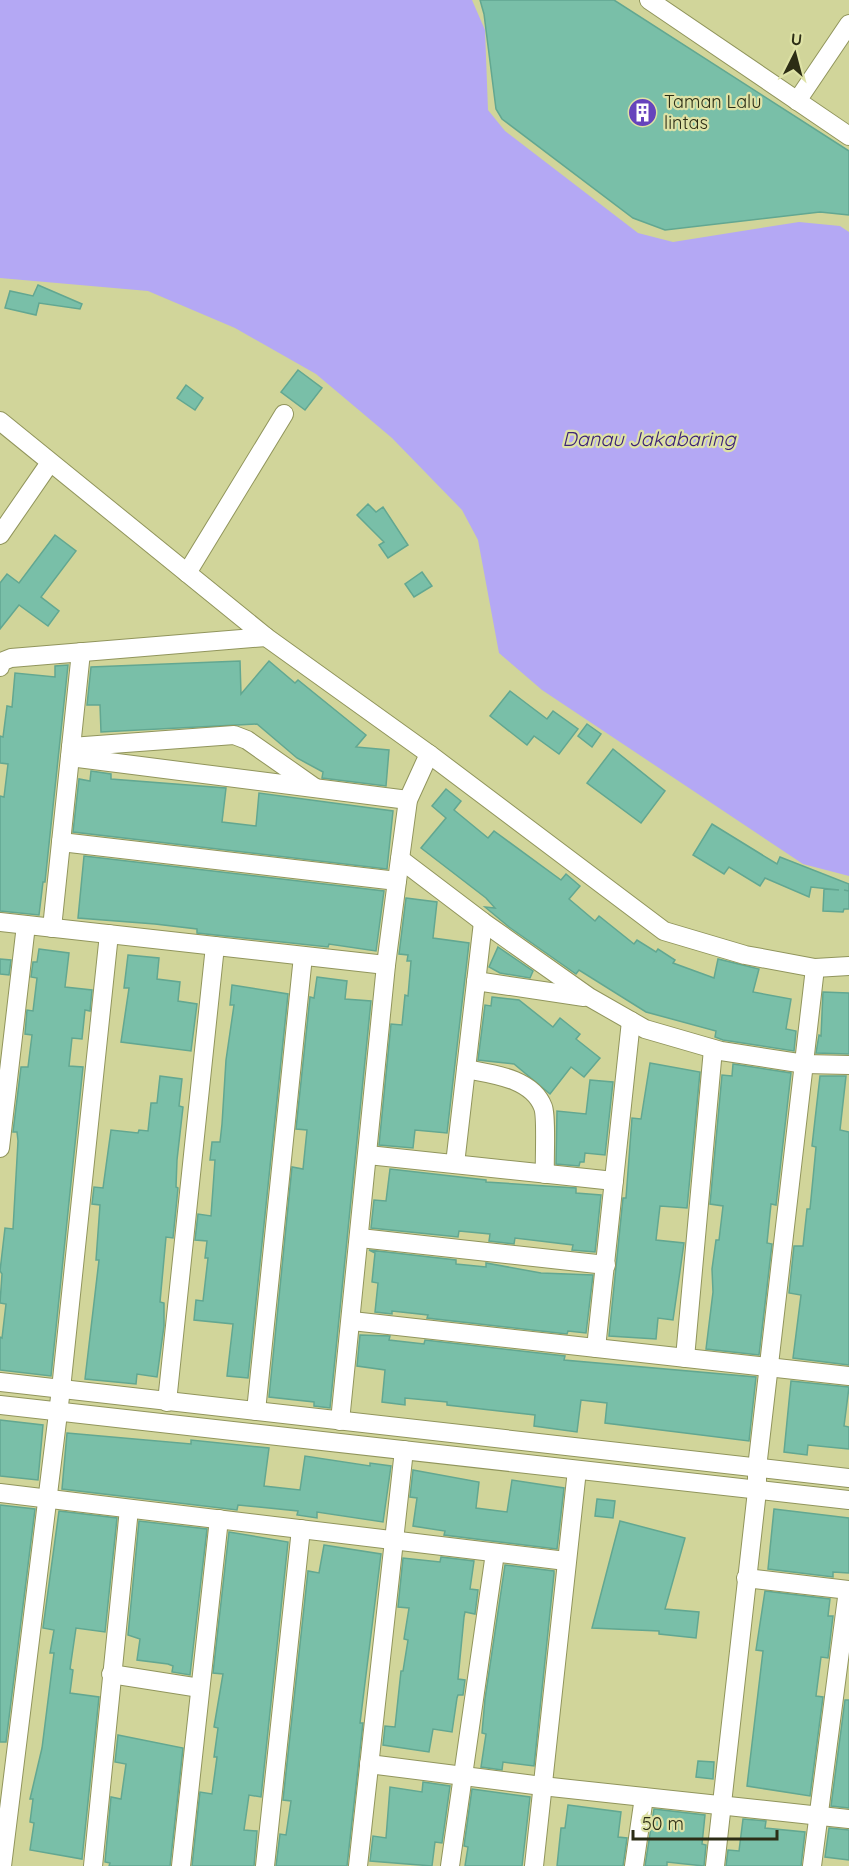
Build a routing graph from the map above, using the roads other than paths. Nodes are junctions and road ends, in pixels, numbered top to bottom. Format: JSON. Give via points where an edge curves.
{"nodes":[{"id":1,"x":649,"y":0,"type":"edge"},
{"id":2,"x":849,"y":24,"type":"edge"},
{"id":3,"x":797,"y":101,"type":"junction"},
{"id":4,"x":849,"y":136,"type":"edge"},
{"id":5,"x":284,"y":414,"type":"dead end"},
{"id":6,"x":0,"y":421,"type":"edge"},
{"id":7,"x":50,"y":464,"type":"junction"},
{"id":8,"x":0,"y":536,"type":"edge"},
{"id":9,"x":187,"y":573,"type":"junction"},
{"id":10,"x":266,"y":637,"type":"junction"},
{"id":11,"x":81,"y":652,"type":"junction"},
{"id":12,"x":0,"y":667,"type":"edge"},
{"id":13,"x":70,"y":752,"type":"junction"},
{"id":14,"x":429,"y":754,"type":"junction"},
{"id":15,"x":317,"y":789,"type":"junction"},
{"id":16,"x":408,"y":800,"type":"junction"},
{"id":17,"x":61,"y":842,"type":"junction"},
{"id":18,"x":400,"y":859,"type":"junction"},
{"id":19,"x":397,"y":881,"type":"junction"},
{"id":20,"x":0,"y":922,"type":"edge"},
{"id":21,"x":483,"y":922,"type":"junction"},
{"id":22,"x":26,"y":925,"type":"junction"},
{"id":23,"x":52,"y":928,"type":"junction"},
{"id":24,"x":109,"y":934,"type":"junction"},
{"id":25,"x":215,"y":946,"type":"junction"},
{"id":26,"x":303,"y":956,"type":"junction"},
{"id":27,"x":386,"y":966,"type":"junction"},
{"id":28,"x":849,"y":966,"type":"edge"},
{"id":29,"x":815,"y":968,"type":"junction"},
{"id":30,"x":476,"y":981,"type":"junction"},
{"id":31,"x":589,"y":997,"type":"junction"},
{"id":32,"x":631,"y":1021,"type":"junction"},
{"id":33,"x":713,"y":1049,"type":"junction"},
{"id":34,"x":805,"y":1064,"type":"junction"},
{"id":35,"x":849,"y":1065,"type":"edge"},
{"id":36,"x":466,"y":1069,"type":"junction"},
{"id":37,"x":0,"y":1148,"type":"edge"},
{"id":38,"x":368,"y":1155,"type":"junction"},
{"id":39,"x":455,"y":1164,"type":"junction"},
{"id":40,"x":545,"y":1174,"type":"junction"},
{"id":41,"x":614,"y":1181,"type":"junction"},
{"id":42,"x":360,"y":1238,"type":"junction"},
{"id":43,"x":606,"y":1265,"type":"junction"},
{"id":44,"x":352,"y":1321,"type":"junction"},
{"id":45,"x":596,"y":1348,"type":"junction"},
{"id":46,"x":685,"y":1358,"type":"junction"},
{"id":47,"x":770,"y":1367,"type":"junction"},
{"id":48,"x":849,"y":1376,"type":"edge"},
{"id":49,"x":0,"y":1382,"type":"edge"},
{"id":50,"x":61,"y":1389,"type":"junction"},
{"id":51,"x":167,"y":1402,"type":"junction"},
{"id":52,"x":0,"y":1405,"type":"edge"},
{"id":53,"x":57,"y":1411,"type":"junction"},
{"id":54,"x":256,"y":1411,"type":"junction"},
{"id":55,"x":340,"y":1421,"type":"junction"},
{"id":56,"x":404,"y":1450,"type":"junction"},
{"id":57,"x":757,"y":1468,"type":"junction"},
{"id":58,"x":577,"y":1470,"type":"junction"},
{"id":59,"x":849,"y":1478,"type":"edge"},
{"id":60,"x":757,"y":1491,"type":"junction"},
{"id":61,"x":0,"y":1493,"type":"edge"},
{"id":62,"x":47,"y":1498,"type":"junction"},
{"id":63,"x":849,"y":1500,"type":"edge"},
{"id":64,"x":129,"y":1509,"type":"junction"},
{"id":65,"x":219,"y":1520,"type":"junction"},
{"id":66,"x":301,"y":1529,"type":"junction"},
{"id":67,"x":393,"y":1541,"type":"junction"},
{"id":68,"x":495,"y":1553,"type":"junction"},
{"id":69,"x":566,"y":1561,"type":"junction"},
{"id":70,"x":746,"y":1578,"type":"junction"},
{"id":71,"x":849,"y":1590,"type":"edge"},
{"id":72,"x":111,"y":1674,"type":"junction"},
{"id":73,"x":200,"y":1688,"type":"junction"},
{"id":74,"x":369,"y":1764,"type":"junction"},
{"id":75,"x":462,"y":1776,"type":"junction"},
{"id":76,"x":542,"y":1786,"type":"junction"},
{"id":77,"x":644,"y":1797,"type":"junction"},
{"id":78,"x":723,"y":1804,"type":"junction"},
{"id":79,"x":818,"y":1815,"type":"junction"},
{"id":80,"x":849,"y":1819,"type":"edge"},
{"id":81,"x":2,"y":1866,"type":"edge"},
{"id":82,"x":93,"y":1866,"type":"edge"},
{"id":83,"x":181,"y":1866,"type":"edge"},
{"id":84,"x":266,"y":1866,"type":"edge"},
{"id":85,"x":358,"y":1866,"type":"edge"},
{"id":86,"x":450,"y":1866,"type":"edge"},
{"id":87,"x":534,"y":1866,"type":"edge"},
{"id":88,"x":634,"y":1866,"type":"edge"},
{"id":89,"x":715,"y":1866,"type":"edge"},
{"id":90,"x":812,"y":1866,"type":"edge"}],
"edges":[{"from":1,"to":3,"type":"street"},
{"from":2,"to":3,"type":"street"},
{"from":3,"to":4,"type":"street"},
{"from":5,"to":9,"type":"street"},
{"from":6,"to":7,"type":"street"},
{"from":7,"to":8,"type":"street"},
{"from":7,"to":9,"type":"street"},
{"from":9,"to":10,"type":"street"},
{"from":10,"to":11,"type":"street"},
{"from":10,"to":14,"type":"street"},
{"from":11,"to":12,"type":"street","via":[[11,658],[1,662]]},
{"from":11,"to":13,"type":"street"},
{"from":13,"to":15,"type":"street"},
{"from":13,"to":15,"type":"street","via":[[234,735]]},
{"from":13,"to":17,"type":"street"},
{"from":14,"to":16,"type":"street"},
{"from":14,"to":29,"type":"street","via":[[664,931],[745,956]]},
{"from":15,"to":16,"type":"street"},
{"from":16,"to":18,"type":"street"},
{"from":17,"to":19,"type":"street"},
{"from":17,"to":23,"type":"street"},
{"from":18,"to":19,"type":"street"},
{"from":18,"to":21,"type":"street"},
{"from":19,"to":27,"type":"street"},
{"from":20,"to":22,"type":"street"},
{"from":21,"to":30,"type":"street"},
{"from":21,"to":31,"type":"street"},
{"from":22,"to":23,"type":"street"},
{"from":22,"to":37,"type":"street"},
{"from":23,"to":24,"type":"street"},
{"from":24,"to":25,"type":"street"},
{"from":24,"to":50,"type":"street"},
{"from":25,"to":26,"type":"street"},
{"from":25,"to":51,"type":"street"},
{"from":26,"to":27,"type":"street"},
{"from":26,"to":54,"type":"street"},
{"from":27,"to":38,"type":"street"},
{"from":28,"to":29,"type":"street"},
{"from":29,"to":34,"type":"street"},
{"from":30,"to":31,"type":"street"},
{"from":30,"to":36,"type":"street"},
{"from":31,"to":32,"type":"street"},
{"from":32,"to":33,"type":"street","via":[[645,1029]]},
{"from":32,"to":41,"type":"street"},
{"from":33,"to":34,"type":"street"},
{"from":33,"to":46,"type":"street"},
{"from":34,"to":35,"type":"street"},
{"from":34,"to":47,"type":"street"},
{"from":36,"to":39,"type":"street"},
{"from":36,"to":40,"type":"street","via":[[509,1078],[530,1091],[544,1108]]},
{"from":38,"to":39,"type":"street"},
{"from":38,"to":42,"type":"street"},
{"from":39,"to":40,"type":"street"},
{"from":40,"to":41,"type":"street"},
{"from":41,"to":43,"type":"street"},
{"from":42,"to":43,"type":"street"},
{"from":42,"to":44,"type":"street"},
{"from":43,"to":45,"type":"street"},
{"from":44,"to":45,"type":"street"},
{"from":44,"to":55,"type":"street"},
{"from":45,"to":46,"type":"street"},
{"from":46,"to":47,"type":"street"},
{"from":47,"to":48,"type":"street"},
{"from":47,"to":57,"type":"street"},
{"from":49,"to":50,"type":"street"},
{"from":50,"to":51,"type":"street"},
{"from":50,"to":53,"type":"street"},
{"from":51,"to":54,"type":"street"},
{"from":52,"to":53,"type":"street"},
{"from":53,"to":56,"type":"street"},
{"from":53,"to":62,"type":"street"},
{"from":54,"to":55,"type":"street"},
{"from":55,"to":57,"type":"street"},
{"from":56,"to":58,"type":"street"},
{"from":56,"to":67,"type":"street"},
{"from":57,"to":59,"type":"street"},
{"from":57,"to":60,"type":"street"},
{"from":58,"to":60,"type":"street"},
{"from":58,"to":69,"type":"street"},
{"from":60,"to":63,"type":"street"},
{"from":60,"to":70,"type":"street"},
{"from":61,"to":62,"type":"street"},
{"from":62,"to":64,"type":"street"},
{"from":62,"to":81,"type":"street"},
{"from":64,"to":65,"type":"street"},
{"from":64,"to":72,"type":"street"},
{"from":65,"to":66,"type":"street"},
{"from":65,"to":73,"type":"street"},
{"from":66,"to":67,"type":"street"},
{"from":66,"to":84,"type":"street"},
{"from":67,"to":68,"type":"street"},
{"from":67,"to":74,"type":"street"},
{"from":68,"to":69,"type":"street"},
{"from":68,"to":75,"type":"street"},
{"from":69,"to":76,"type":"street"},
{"from":70,"to":71,"type":"street"},
{"from":70,"to":78,"type":"street"},
{"from":71,"to":79,"type":"street"},
{"from":72,"to":73,"type":"street"},
{"from":72,"to":82,"type":"street"},
{"from":73,"to":83,"type":"street"},
{"from":74,"to":75,"type":"street"},
{"from":74,"to":85,"type":"street"},
{"from":75,"to":76,"type":"street"},
{"from":75,"to":86,"type":"street"},
{"from":76,"to":77,"type":"street"},
{"from":76,"to":87,"type":"street"},
{"from":77,"to":78,"type":"street"},
{"from":77,"to":88,"type":"street"},
{"from":78,"to":79,"type":"street"},
{"from":78,"to":89,"type":"street"},
{"from":79,"to":80,"type":"street"},
{"from":79,"to":90,"type":"street"}]}
